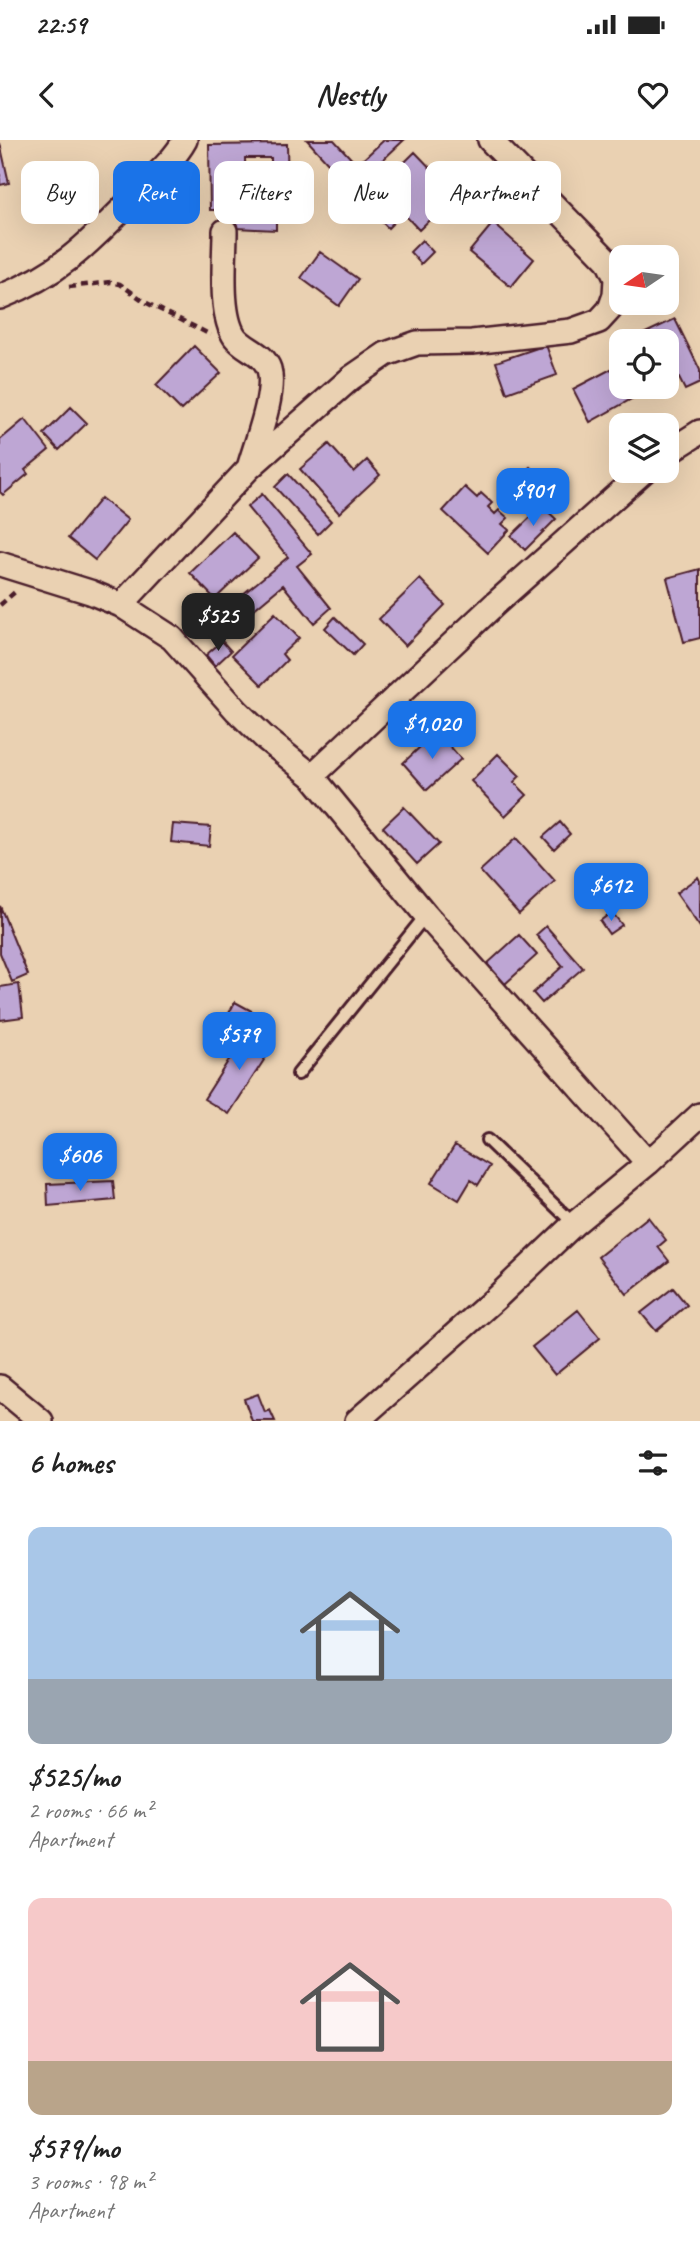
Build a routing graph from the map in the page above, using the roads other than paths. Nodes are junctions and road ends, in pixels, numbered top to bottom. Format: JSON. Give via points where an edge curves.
{"nodes":[{"id":1,"x":185,"y":140,"type":"edge"},
{"id":2,"x":490,"y":140,"type":"edge"},
{"id":3,"x":225,"y":231,"type":"dead end"},
{"id":4,"x":0,"y":298,"type":"edge"},
{"id":5,"x":700,"y":432,"type":"edge"},
{"id":6,"x":679,"y":445,"type":"edge"},
{"id":7,"x":249,"y":468,"type":"junction"},
{"id":8,"x":631,"y":483,"type":"edge"},
{"id":9,"x":0,"y":564,"type":"edge"},
{"id":10,"x":121,"y":605,"type":"junction"},
{"id":11,"x":312,"y":776,"type":"junction"},
{"id":12,"x":426,"y":915,"type":"junction"},
{"id":13,"x":298,"y":1074,"type":"dead end"},
{"id":14,"x":700,"y":1115,"type":"edge"},
{"id":15,"x":487,"y":1140,"type":"dead end"},
{"id":16,"x":648,"y":1163,"type":"junction"},
{"id":17,"x":575,"y":1224,"type":"junction"},
{"id":18,"x":0,"y":1387,"type":"edge"},
{"id":19,"x":41,"y":1421,"type":"edge"},
{"id":20,"x":357,"y":1421,"type":"edge"}],
"edges":[{"from":1,"to":4,"type":"street","via":[[164,167],[73,257],[38,281]]},
{"from":2,"to":7,"type":"street","via":[[608,261],[616,278],[610,309],[599,321],[570,331],[417,343],[386,354]]},
{"from":3,"to":7,"type":"street","via":[[227,319],[234,336],[258,353],[270,371],[268,397]]},
{"from":5,"to":6,"type":"street"},
{"from":7,"to":10,"type":"street"},
{"from":8,"to":11,"type":"street"},
{"from":9,"to":10,"type":"street"},
{"from":10,"to":11,"type":"street","via":[[172,638],[237,711]]},
{"from":11,"to":12,"type":"street"},
{"from":12,"to":13,"type":"lane"},
{"from":12,"to":16,"type":"street"},
{"from":14,"to":16,"type":"street"},
{"from":15,"to":17,"type":"lane"},
{"from":16,"to":17,"type":"street"},
{"from":17,"to":20,"type":"street"},
{"from":18,"to":19,"type":"street"}]}
